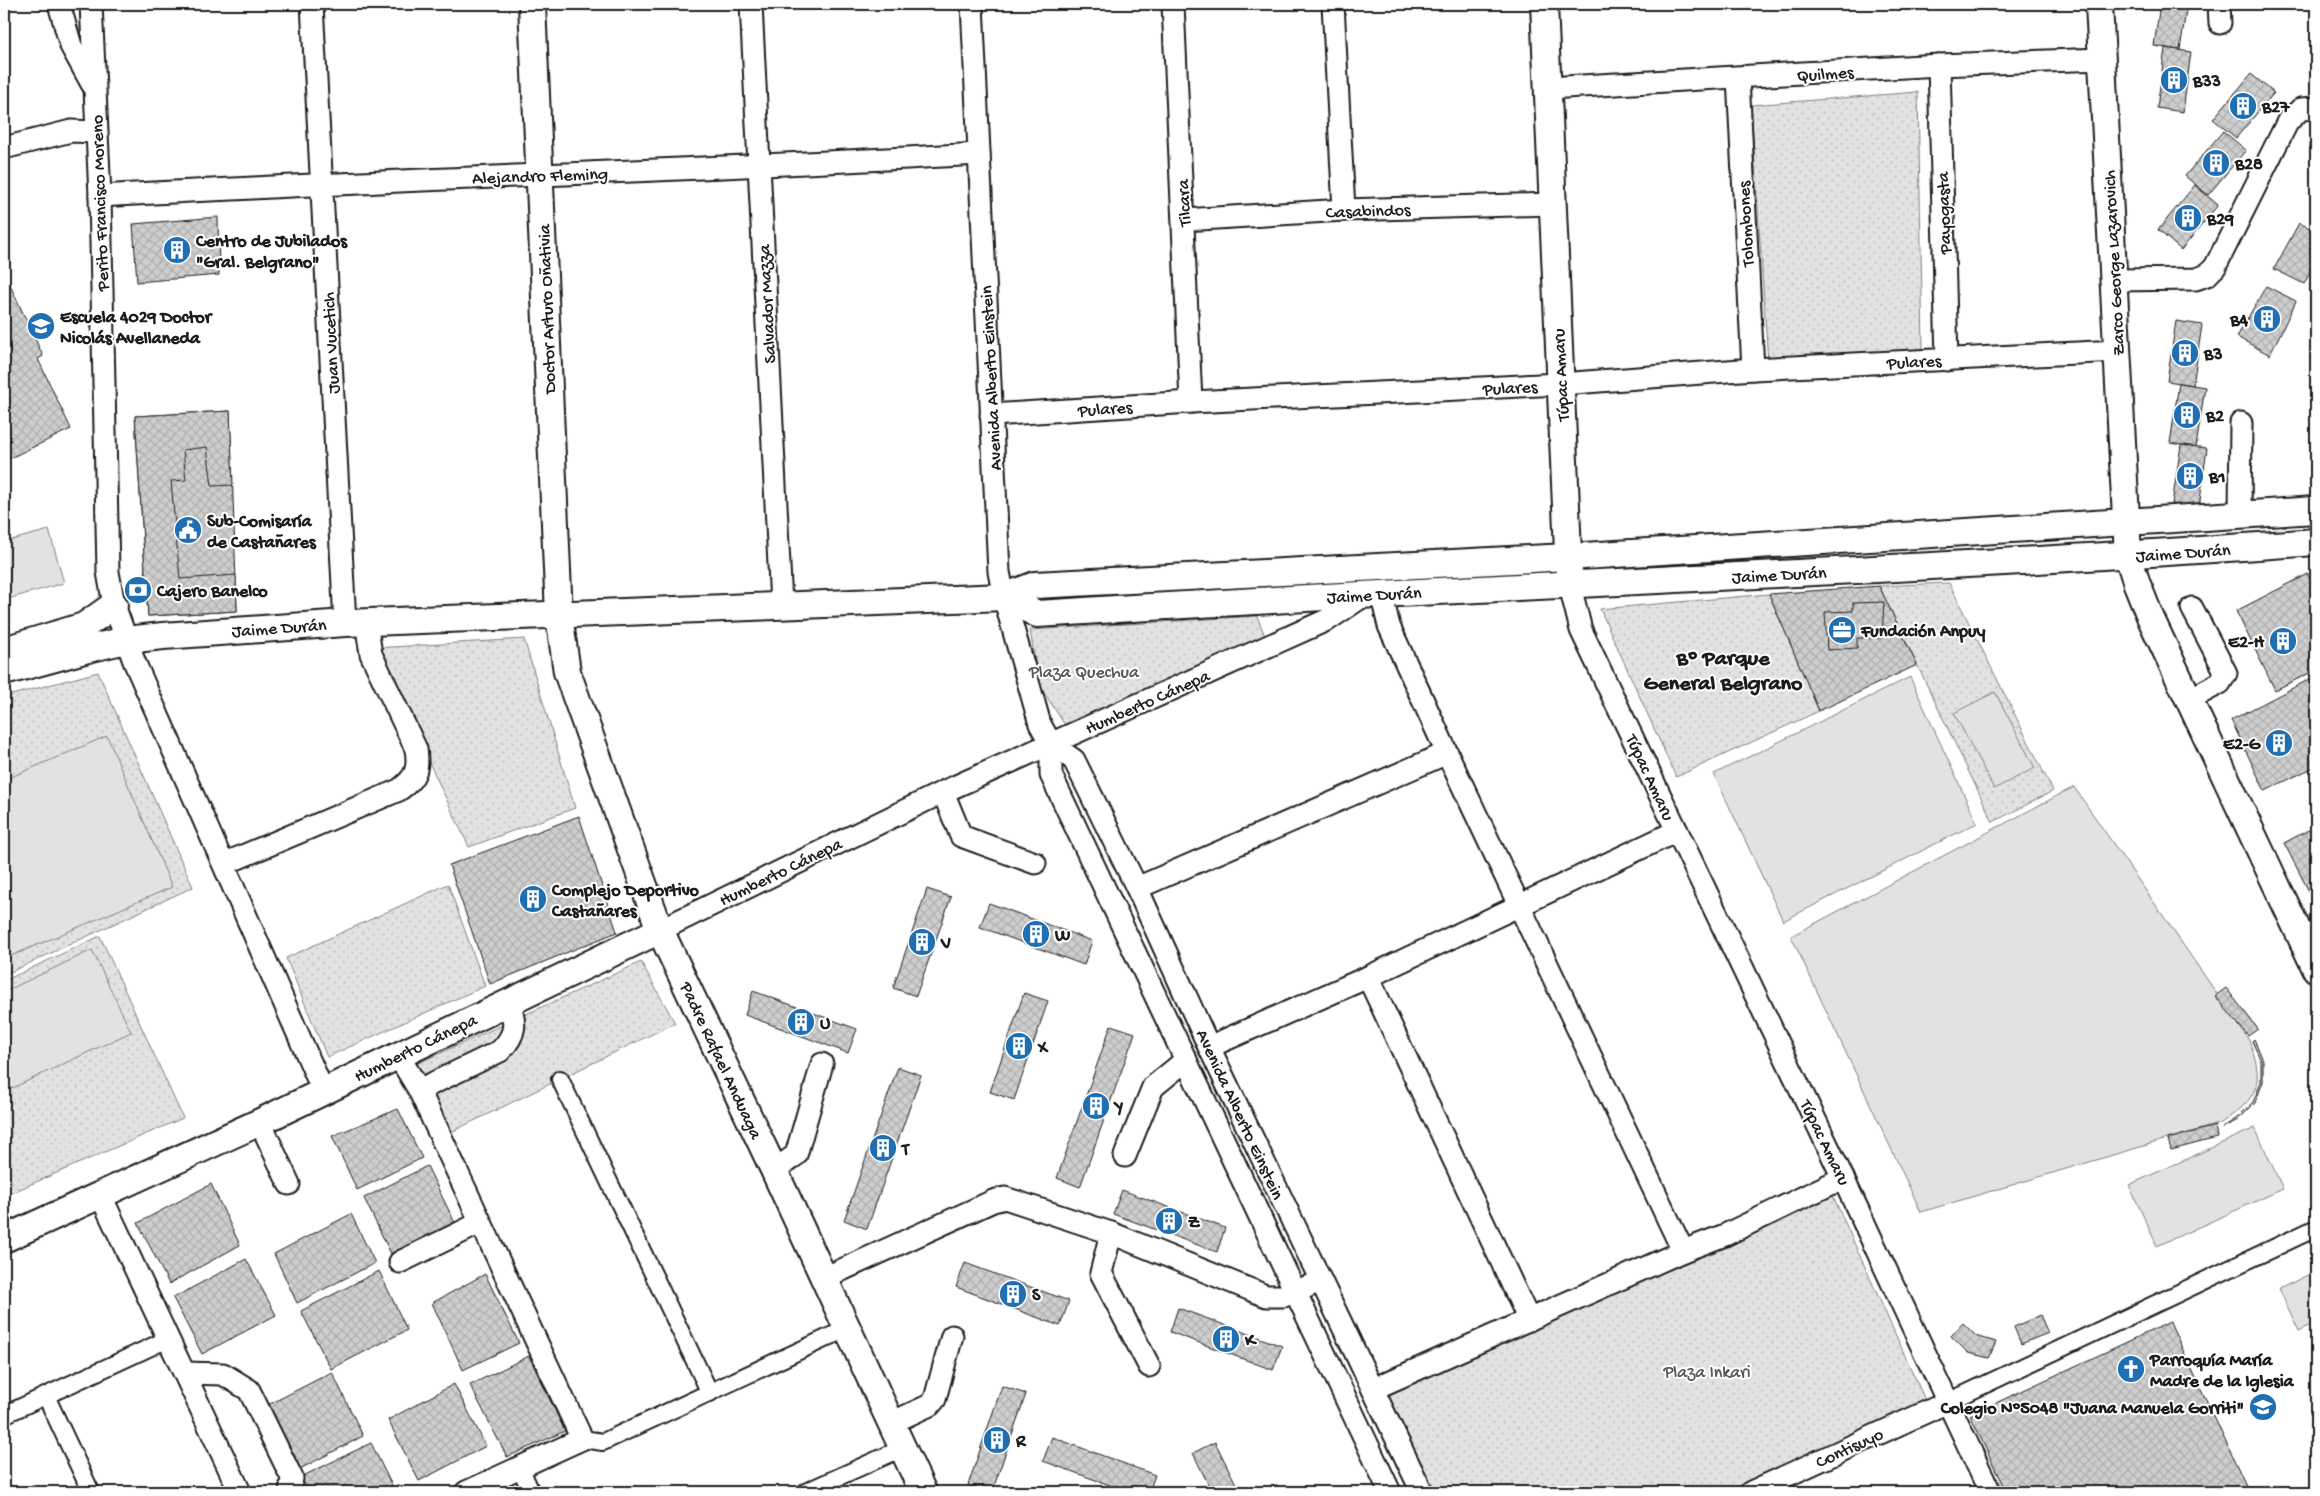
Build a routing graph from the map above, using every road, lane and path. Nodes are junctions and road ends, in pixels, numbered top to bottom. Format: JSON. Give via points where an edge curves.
{"nodes":[{"id":1,"x":59,"y":4,"type":"edge"},
{"id":2,"x":90,"y":4,"type":"edge"},
{"id":3,"x":312,"y":4,"type":"edge"},
{"id":4,"x":532,"y":4,"type":"edge"},
{"id":5,"x":751,"y":4,"type":"edge"},
{"id":6,"x":972,"y":4,"type":"edge"},
{"id":7,"x":1173,"y":4,"type":"edge"},
{"id":8,"x":1333,"y":4,"type":"edge"},
{"id":9,"x":1544,"y":4,"type":"edge"},
{"id":10,"x":2099,"y":4,"type":"edge"},
{"id":11,"x":2102,"y":59,"type":"junction"},
{"id":12,"x":1939,"y":66,"type":"junction"},
{"id":13,"x":1738,"y":78,"type":"junction"},
{"id":14,"x":1548,"y":88,"type":"junction"},
{"id":15,"x":95,"y":89,"type":"junction"},
{"id":16,"x":2316,"y":108,"type":"edge"},
{"id":17,"x":96,"y":132,"type":"junction"},
{"id":18,"x":4,"y":148,"type":"edge"},
{"id":19,"x":979,"y":154,"type":"junction"},
{"id":20,"x":759,"y":167,"type":"junction"},
{"id":21,"x":540,"y":175,"type":"junction"},
{"id":22,"x":321,"y":184,"type":"junction"},
{"id":23,"x":100,"y":196,"type":"junction"},
{"id":24,"x":1553,"y":204,"type":"junction"},
{"id":25,"x":1344,"y":210,"type":"junction"},
{"id":26,"x":1184,"y":220,"type":"junction"},
{"id":27,"x":2115,"y":280,"type":"junction"},
{"id":28,"x":2118,"y":351,"type":"junction"},
{"id":29,"x":1947,"y":360,"type":"junction"},
{"id":30,"x":1753,"y":369,"type":"junction"},
{"id":31,"x":1561,"y":384,"type":"junction"},
{"id":32,"x":1191,"y":402,"type":"junction"},
{"id":33,"x":991,"y":415,"type":"junction"},
{"id":34,"x":2241,"y":423,"type":"dead end"},
{"id":35,"x":2316,"y":510,"type":"edge"},
{"id":36,"x":2240,"y":514,"type":"junction"},
{"id":37,"x":2127,"y":523,"type":"junction"},
{"id":38,"x":2316,"y":542,"type":"edge"},
{"id":39,"x":2128,"y":556,"type":"junction"},
{"id":40,"x":1568,"y":557,"type":"junction"},
{"id":41,"x":1570,"y":586,"type":"junction"},
{"id":42,"x":1374,"y":594,"type":"junction"},
{"id":43,"x":1004,"y":597,"type":"junction"},
{"id":44,"x":114,"y":604,"type":"junction"},
{"id":45,"x":781,"y":605,"type":"junction"},
{"id":46,"x":2192,"y":608,"type":"dead end"},
{"id":47,"x":559,"y":615,"type":"junction"},
{"id":48,"x":355,"y":622,"type":"junction"},
{"id":49,"x":126,"y":640,"type":"junction"},
{"id":50,"x":4,"y":650,"type":"edge"},
{"id":51,"x":4,"y":672,"type":"edge"},
{"id":52,"x":2188,"y":700,"type":"junction"},
{"id":53,"x":1051,"y":744,"type":"junction"},
{"id":54,"x":1447,"y":753,"type":"junction"},
{"id":55,"x":943,"y":792,"type":"junction"},
{"id":56,"x":1677,"y":831,"type":"junction"},
{"id":57,"x":1035,"y":862,"type":"dead end"},
{"id":58,"x":224,"y":864,"type":"junction"},
{"id":59,"x":1138,"y":888,"type":"junction"},
{"id":60,"x":1518,"y":906,"type":"junction"},
{"id":61,"x":660,"y":930,"type":"junction"},
{"id":62,"x":2314,"y":958,"type":"edge"},
{"id":63,"x":1368,"y":977,"type":"junction"},
{"id":64,"x":509,"y":1002,"type":"junction"},
{"id":65,"x":1209,"y":1047,"type":"junction"},
{"id":66,"x":398,"y":1055,"type":"junction"},
{"id":67,"x":1186,"y":1060,"type":"junction"},
{"id":68,"x":822,"y":1064,"type":"dead end"},
{"id":69,"x":560,"y":1079,"type":"dead end"},
{"id":70,"x":419,"y":1090,"type":"junction"},
{"id":71,"x":323,"y":1091,"type":"junction"},
{"id":72,"x":260,"y":1122,"type":"junction"},
{"id":73,"x":1125,"y":1156,"type":"dead end"},
{"id":74,"x":774,"y":1170,"type":"junction"},
{"id":75,"x":1843,"y":1178,"type":"junction"},
{"id":76,"x":289,"y":1184,"type":"dead end"},
{"id":77,"x":101,"y":1196,"type":"junction"},
{"id":78,"x":480,"y":1223,"type":"junction"},
{"id":79,"x":2316,"y":1228,"type":"edge"},
{"id":80,"x":1111,"y":1233,"type":"junction"},
{"id":81,"x":4,"y":1239,"type":"edge"},
{"id":82,"x":1683,"y":1251,"type":"junction"},
{"id":83,"x":400,"y":1262,"type":"dead end"},
{"id":84,"x":824,"y":1278,"type":"junction"},
{"id":85,"x":1320,"y":1282,"type":"junction"},
{"id":86,"x":1296,"y":1292,"type":"junction"},
{"id":87,"x":1529,"y":1320,"type":"junction"},
{"id":88,"x":846,"y":1329,"type":"junction"},
{"id":89,"x":952,"y":1336,"type":"dead end"},
{"id":90,"x":168,"y":1339,"type":"junction"},
{"id":91,"x":1149,"y":1366,"type":"dead end"},
{"id":92,"x":185,"y":1373,"type":"junction"},
{"id":93,"x":1373,"y":1389,"type":"junction"},
{"id":94,"x":710,"y":1393,"type":"junction"},
{"id":95,"x":46,"y":1396,"type":"junction"},
{"id":96,"x":1948,"y":1402,"type":"junction"},
{"id":97,"x":4,"y":1415,"type":"edge"},
{"id":98,"x":891,"y":1423,"type":"junction"},
{"id":99,"x":582,"y":1438,"type":"junction"},
{"id":100,"x":903,"y":1448,"type":"junction"},
{"id":101,"x":520,"y":1467,"type":"junction"},
{"id":102,"x":91,"y":1492,"type":"edge"},
{"id":103,"x":240,"y":1492,"type":"edge"},
{"id":104,"x":290,"y":1492,"type":"edge"},
{"id":105,"x":466,"y":1492,"type":"edge"},
{"id":106,"x":531,"y":1492,"type":"edge"},
{"id":107,"x":805,"y":1492,"type":"edge"},
{"id":108,"x":923,"y":1492,"type":"edge"},
{"id":109,"x":1390,"y":1492,"type":"edge"},
{"id":110,"x":1422,"y":1492,"type":"edge"},
{"id":111,"x":1751,"y":1492,"type":"edge"},
{"id":112,"x":1990,"y":1492,"type":"edge"}],
"edges":[{"from":1,"to":15,"type":"street","via":[[71,46]]},
{"from":2,"to":15,"type":"street","name":"Perito Francisco Moreno"},
{"from":3,"to":22,"type":"street","name":"Juan Vucetich"},
{"from":4,"to":21,"type":"street","name":"Doctor Arturo Oñativia"},
{"from":5,"to":20,"type":"street","name":"Salvador Mazza"},
{"from":6,"to":19,"type":"street","name":"Avenida Alberto Einstein"},
{"from":7,"to":26,"type":"street","name":"Tilcara"},
{"from":8,"to":25,"type":"street"},
{"from":9,"to":14,"type":"street","name":"Túpac Amaru"},
{"from":10,"to":11,"type":"street","name":"Zarco George Lazarovich"},
{"from":11,"to":12,"type":"street","name":"Quilmes"},
{"from":11,"to":27,"type":"street","name":"Zarco George Lazarovich"},
{"from":12,"to":13,"type":"street","name":"Quilmes"},
{"from":12,"to":29,"type":"street","name":"Payogasta"},
{"from":13,"to":14,"type":"street","name":"Quilmes"},
{"from":13,"to":30,"type":"street","name":"Tolombones"},
{"from":14,"to":24,"type":"street","name":"Túpac Amaru"},
{"from":15,"to":17,"type":"street","name":"Perito Francisco Moreno"},
{"from":16,"to":27,"type":"street","via":[[2301,109],[2288,121],[2215,267],[2207,275],[2196,279]]},
{"from":17,"to":18,"type":"street","via":[[71,131]]},
{"from":17,"to":23,"type":"street","name":"Perito Francisco Moreno"},
{"from":19,"to":20,"type":"street","name":"Alejandro Fleming"},
{"from":19,"to":33,"type":"street","name":"Avenida Alberto Einstein"},
{"from":20,"to":21,"type":"street","name":"Alejandro Fleming"},
{"from":20,"to":45,"type":"street","name":"Salvador Mazza"},
{"from":21,"to":22,"type":"street","name":"Alejandro Fleming"},
{"from":21,"to":47,"type":"street","name":"Doctor Arturo Oñativia"},
{"from":22,"to":23,"type":"street","name":"Alejandro Fleming"},
{"from":22,"to":48,"type":"street","name":"Juan Vucetich"},
{"from":23,"to":44,"type":"street","name":"Perito Francisco Moreno","via":[[108,572]]},
{"from":24,"to":25,"type":"street","name":"Casabindos"},
{"from":24,"to":31,"type":"street","name":"Túpac Amaru"},
{"from":25,"to":26,"type":"street","name":"Casabindos"},
{"from":26,"to":32,"type":"street","name":"Tilcara"},
{"from":27,"to":28,"type":"street","name":"Zarco George Lazarovich"},
{"from":28,"to":29,"type":"street","name":"Pulares"},
{"from":28,"to":37,"type":"street","name":"Zarco George Lazarovich"},
{"from":29,"to":30,"type":"street","name":"Pulares"},
{"from":30,"to":31,"type":"street","name":"Pulares"},
{"from":31,"to":32,"type":"street","name":"Pulares"},
{"from":31,"to":40,"type":"street","name":"Túpac Amaru"},
{"from":32,"to":33,"type":"street","name":"Pulares"},
{"from":33,"to":43,"type":"street","name":"Avenida Alberto Einstein","via":[[999,572]]},
{"from":34,"to":36,"type":"street"},
{"from":35,"to":36,"type":"street","name":"Jaime Durán"},
{"from":36,"to":37,"type":"street","name":"Jaime Durán"},
{"from":37,"to":39,"type":"street","name":"Zarco George Lazarovich"},
{"from":37,"to":40,"type":"street","name":"Jaime Durán"},
{"from":38,"to":39,"type":"street","name":"Jaime Durán"},
{"from":39,"to":41,"type":"street","name":"Jaime Durán"},
{"from":39,"to":52,"type":"street","name":"Zarco George Lazarovich"},
{"from":40,"to":41,"type":"street","name":"Túpac Amaru"},
{"from":40,"to":43,"type":"street","name":"Jaime Durán","via":[[1035,585]]},
{"from":41,"to":42,"type":"street","name":"Jaime Durán"},
{"from":41,"to":56,"type":"street","name":"Túpac Amaru","via":[[1581,630]]},
{"from":42,"to":43,"type":"street","name":"Jaime Durán","via":[[1037,614]]},
{"from":42,"to":53,"type":"street","name":"Humberto Cánepa","via":[[1329,619]]},
{"from":42,"to":54,"type":"street"},
{"from":43,"to":45,"type":"street","name":"Jaime Durán"},
{"from":43,"to":53,"type":"street","name":"Avenida Alberto Einstein","via":[[1035,709]]},
{"from":44,"to":49,"type":"street","name":"Perito Francisco Moreno"},
{"from":44,"to":50,"type":"street","via":[[84,626]]},
{"from":45,"to":47,"type":"street","name":"Jaime Durán"},
{"from":46,"to":52,"type":"street","via":[[2226,673],[2220,683]]},
{"from":47,"to":48,"type":"street","name":"Jaime Durán"},
{"from":47,"to":61,"type":"street","name":"Padre Rafael Anduaga","via":[[567,672]]},
{"from":48,"to":49,"type":"street","name":"Jaime Durán"},
{"from":48,"to":58,"type":"street","name":"Juan Vucetich","via":[[416,749],[416,775],[400,790]]},
{"from":49,"to":51,"type":"street","name":"Jaime Durán"},
{"from":49,"to":58,"type":"street","name":"Perito Francisco Moreno"},
{"from":52,"to":62,"type":"street"},
{"from":53,"to":55,"type":"street","name":"Humberto Cánepa"},
{"from":53,"to":59,"type":"street","name":"Avenida Alberto Einstein","via":[[1074,760]]},
{"from":53,"to":67,"type":"street","name":"Avenida Alberto Einstein","via":[[1051,775]]},
{"from":54,"to":59,"type":"street"},
{"from":54,"to":60,"type":"street"},
{"from":55,"to":57,"type":"street","via":[[961,836]]},
{"from":55,"to":61,"type":"street","name":"Humberto Cánepa"},
{"from":56,"to":60,"type":"street"},
{"from":56,"to":75,"type":"street","name":"Túpac Amaru"},
{"from":58,"to":71,"type":"street","name":"Perito Francisco Moreno"},
{"from":59,"to":65,"type":"street","name":"Avenida Alberto Einstein"},
{"from":60,"to":63,"type":"street"},
{"from":60,"to":82,"type":"street"},
{"from":61,"to":64,"type":"street","name":"Humberto Cánepa"},
{"from":61,"to":74,"type":"street","name":"Padre Rafael Anduaga"},
{"from":63,"to":65,"type":"street"},
{"from":63,"to":87,"type":"street"},
{"from":64,"to":66,"type":"street","name":"Humberto Cánepa"},
{"from":64,"to":70,"type":"street","via":[[515,1022],[508,1043],[500,1051]]},
{"from":65,"to":85,"type":"street","name":"Avenida Alberto Einstein"},
{"from":66,"to":70,"type":"street"},
{"from":66,"to":71,"type":"street","name":"Humberto Cánepa"},
{"from":67,"to":73,"type":"street","via":[[1153,1086]]},
{"from":67,"to":86,"type":"street","name":"Avenida Alberto Einstein"},
{"from":68,"to":74,"type":"street","via":[[796,1155]]},
{"from":69,"to":94,"type":"street"},
{"from":70,"to":78,"type":"street"},
{"from":71,"to":72,"type":"street","name":"Humberto Cánepa"},
{"from":72,"to":76,"type":"street"},
{"from":72,"to":77,"type":"street","name":"Humberto Cánepa"},
{"from":74,"to":84,"type":"street","name":"Padre Rafael Anduaga"},
{"from":75,"to":82,"type":"street"},
{"from":75,"to":96,"type":"street","name":"Túpac Amaru"},
{"from":77,"to":81,"type":"street","name":"Humberto Cánepa"},
{"from":77,"to":90,"type":"street"},
{"from":78,"to":83,"type":"street"},
{"from":78,"to":99,"type":"street"},
{"from":79,"to":96,"type":"street"},
{"from":80,"to":84,"type":"street","via":[[1005,1198]]},
{"from":80,"to":86,"type":"street","via":[[1266,1296]]},
{"from":80,"to":91,"type":"street","via":[[1101,1273]]},
{"from":82,"to":87,"type":"street"},
{"from":84,"to":88,"type":"street","name":"Padre Rafael Anduaga"},
{"from":85,"to":86,"type":"street"},
{"from":85,"to":93,"type":"street","name":"Avenida Alberto Einstein"},
{"from":86,"to":109,"type":"street","name":"Avenida Alberto Einstein"},
{"from":87,"to":93,"type":"street"},
{"from":88,"to":94,"type":"street"},
{"from":88,"to":98,"type":"street","name":"Padre Rafael Anduaga"},
{"from":89,"to":98,"type":"street","via":[[935,1399],[930,1405]]},
{"from":90,"to":92,"type":"street"},
{"from":90,"to":95,"type":"street"},
{"from":92,"to":103,"type":"street"},
{"from":92,"to":104,"type":"street","via":[[224,1374],[249,1390],[292,1478]]},
{"from":93,"to":110,"type":"street","name":"Avenida Alberto Einstein"},
{"from":94,"to":99,"type":"street","via":[[603,1442]]},
{"from":95,"to":97,"type":"street"},
{"from":95,"to":102,"type":"street"},
{"from":96,"to":111,"type":"street","name":"Contisuyo"},
{"from":96,"to":112,"type":"street","name":"Túpac Amaru"},
{"from":98,"to":100,"type":"street","name":"Padre Rafael Anduaga"},
{"from":99,"to":101,"type":"street"},
{"from":100,"to":107,"type":"street"},
{"from":100,"to":108,"type":"street","name":"Padre Rafael Anduaga"},
{"from":101,"to":105,"type":"street"},
{"from":101,"to":106,"type":"street"}]}
